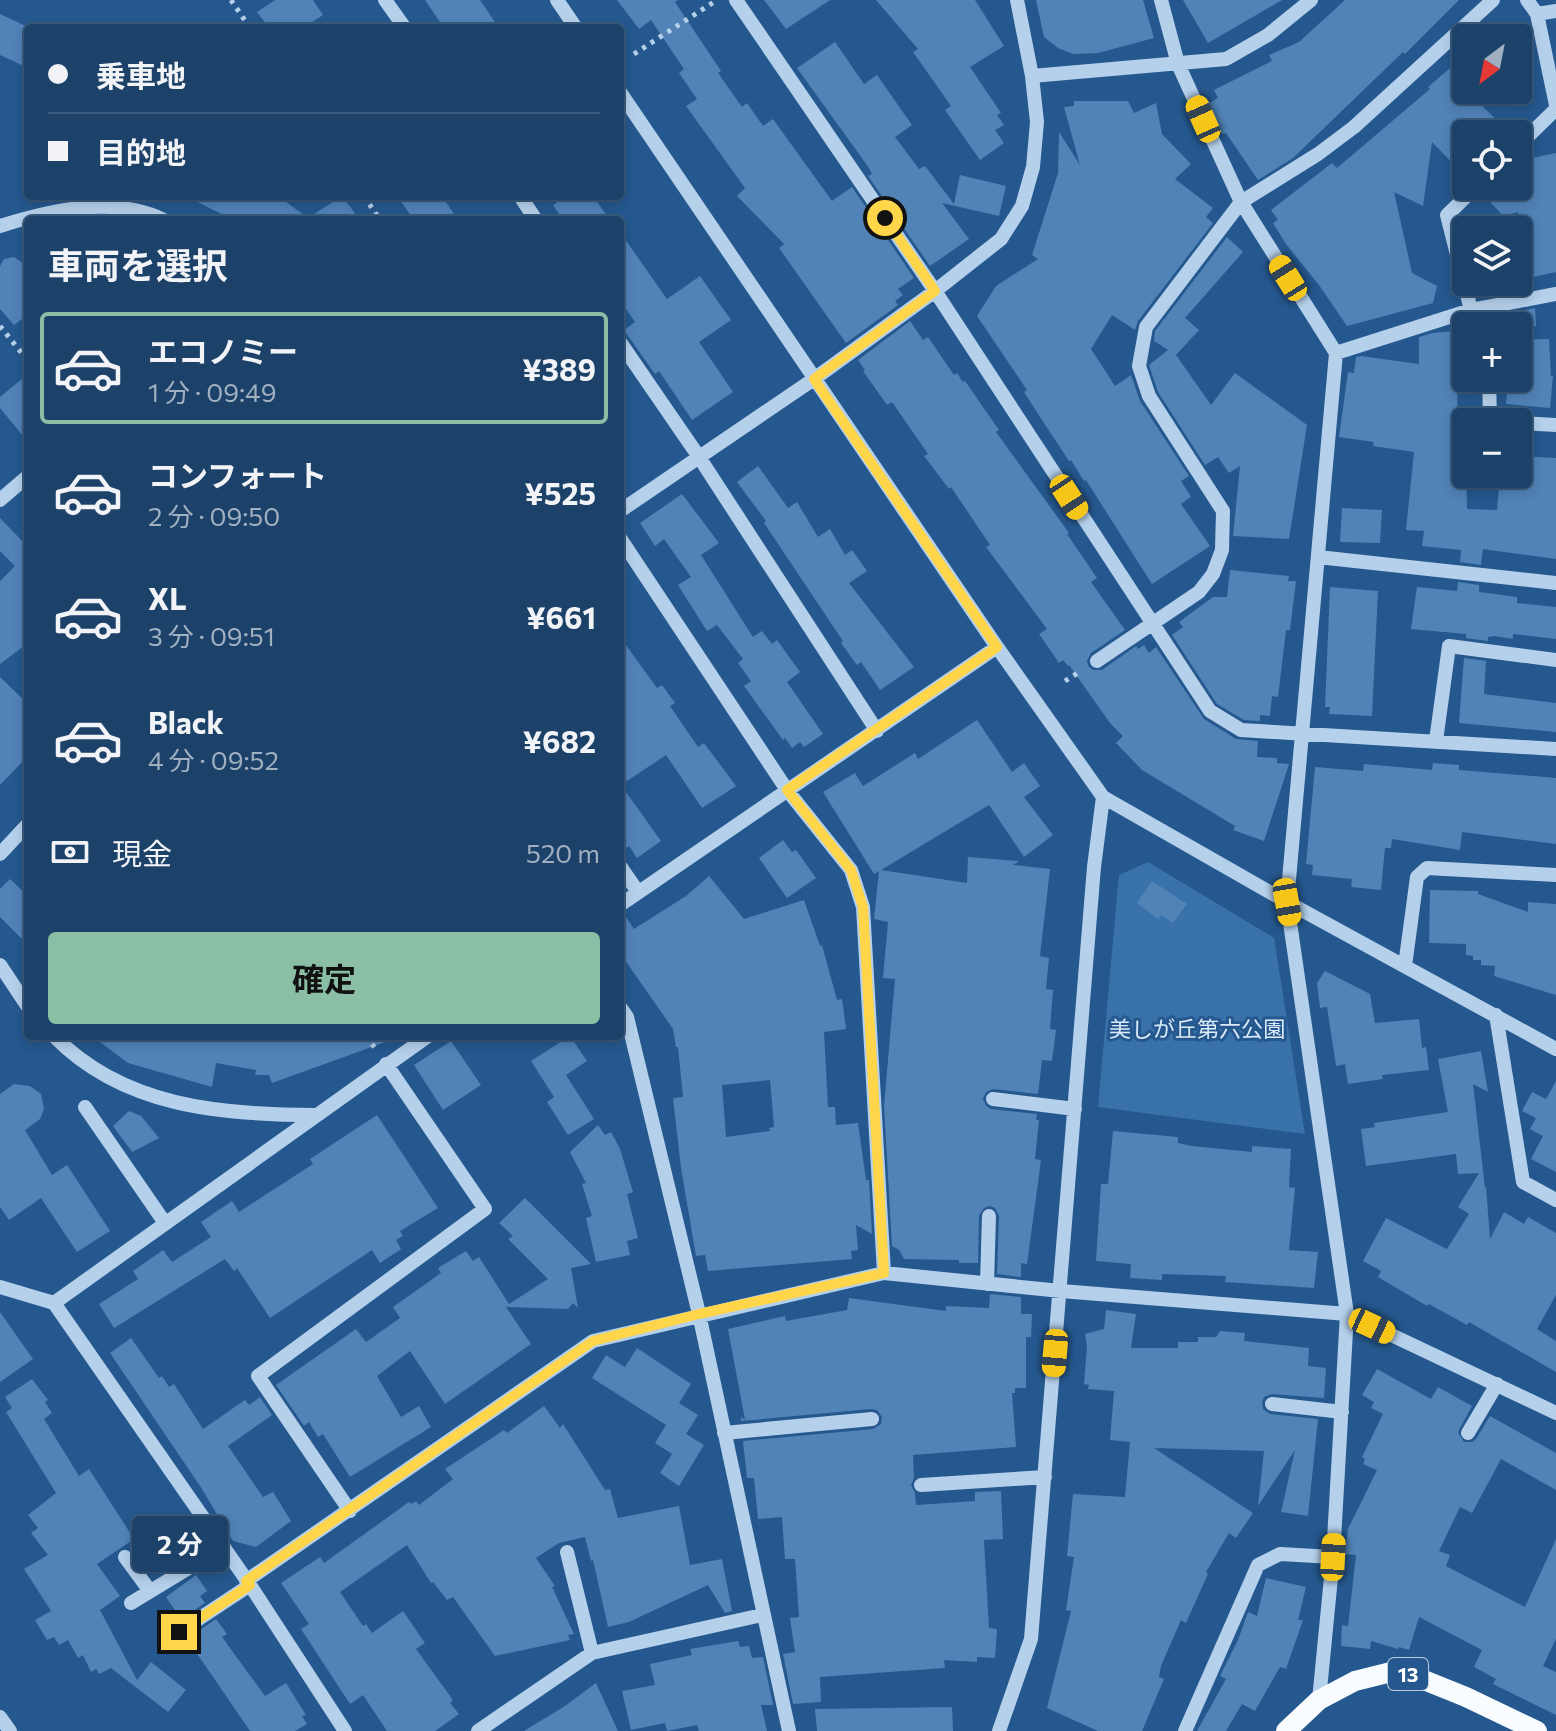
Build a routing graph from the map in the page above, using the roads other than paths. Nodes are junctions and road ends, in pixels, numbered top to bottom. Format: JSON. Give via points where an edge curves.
{"nodes":[{"id":1,"x":385,"y":0,"type":"edge"},
{"id":2,"x":557,"y":0,"type":"edge"},
{"id":3,"x":736,"y":0,"type":"edge"},
{"id":4,"x":1017,"y":0,"type":"edge"},
{"id":5,"x":1161,"y":0,"type":"edge"},
{"id":6,"x":1311,"y":0,"type":"edge"},
{"id":7,"x":1493,"y":0,"type":"edge"},
{"id":8,"x":1527,"y":0,"type":"edge"},
{"id":9,"x":1556,"y":11,"type":"edge"},
{"id":10,"x":1537,"y":14,"type":"junction"},
{"id":11,"x":402,"y":24,"type":"edge"},
{"id":12,"x":573,"y":24,"type":"edge"},
{"id":13,"x":1178,"y":64,"type":"junction"},
{"id":14,"x":1032,"y":76,"type":"junction"},
{"id":15,"x":624,"y":98,"type":"edge"},
{"id":16,"x":1556,"y":107,"type":"edge"},
{"id":17,"x":1532,"y":132,"type":"edge"},
{"id":18,"x":1463,"y":200,"type":"edge"},
{"id":19,"x":1241,"y":202,"type":"junction"},
{"id":20,"x":32,"y":216,"type":"edge"},
{"id":21,"x":156,"y":216,"type":"edge"},
{"id":22,"x":24,"y":218,"type":"edge"},
{"id":23,"x":0,"y":226,"type":"edge"},
{"id":24,"x":935,"y":291,"type":"junction"},
{"id":25,"x":1556,"y":294,"type":"edge"},
{"id":26,"x":1471,"y":310,"type":"junction"},
{"id":27,"x":624,"y":348,"type":"edge"},
{"id":28,"x":1336,"y":353,"type":"junction"},
{"id":29,"x":814,"y":379,"type":"junction"},
{"id":30,"x":1532,"y":424,"type":"edge"},
{"id":31,"x":1556,"y":425,"type":"edge"},
{"id":32,"x":699,"y":457,"type":"junction"},
{"id":33,"x":24,"y":479,"type":"edge"},
{"id":34,"x":0,"y":500,"type":"edge"},
{"id":35,"x":624,"y":508,"type":"edge"},
{"id":36,"x":624,"y":544,"type":"edge"},
{"id":37,"x":1318,"y":557,"type":"junction"},
{"id":38,"x":1556,"y":583,"type":"edge"},
{"id":39,"x":1153,"y":625,"type":"junction"},
{"id":40,"x":997,"y":647,"type":"junction"},
{"id":41,"x":1556,"y":660,"type":"edge"},
{"id":42,"x":1097,"y":661,"type":"dead end"},
{"id":43,"x":877,"y":731,"type":"junction"},
{"id":44,"x":1302,"y":735,"type":"junction"},
{"id":45,"x":1436,"y":741,"type":"junction"},
{"id":46,"x":1556,"y":749,"type":"edge"},
{"id":47,"x":787,"y":790,"type":"junction"},
{"id":48,"x":1103,"y":797,"type":"junction"},
{"id":49,"x":24,"y":828,"type":"edge"},
{"id":50,"x":0,"y":854,"type":"edge"},
{"id":51,"x":624,"y":872,"type":"edge"},
{"id":52,"x":1556,"y":875,"type":"edge"},
{"id":53,"x":638,"y":892,"type":"junction"},
{"id":54,"x":624,"y":902,"type":"edge"},
{"id":55,"x":1287,"y":902,"type":"junction"},
{"id":56,"x":0,"y":965,"type":"edge"},
{"id":57,"x":1405,"y":966,"type":"junction"},
{"id":58,"x":24,"y":1001,"type":"edge"},
{"id":59,"x":624,"y":1013,"type":"edge"},
{"id":60,"x":1496,"y":1015,"type":"junction"},
{"id":61,"x":59,"y":1040,"type":"edge"},
{"id":62,"x":422,"y":1040,"type":"edge"},
{"id":63,"x":1556,"y":1049,"type":"edge"},
{"id":64,"x":386,"y":1064,"type":"junction"},
{"id":65,"x":993,"y":1099,"type":"dead end"},
{"id":66,"x":85,"y":1107,"type":"dead end"},
{"id":67,"x":1075,"y":1109,"type":"junction"},
{"id":68,"x":316,"y":1115,"type":"junction"},
{"id":69,"x":1556,"y":1200,"type":"edge"},
{"id":70,"x":989,"y":1216,"type":"dead end"},
{"id":71,"x":165,"y":1223,"type":"junction"},
{"id":72,"x":884,"y":1273,"type":"junction"},
{"id":73,"x":987,"y":1284,"type":"junction"},
{"id":74,"x":0,"y":1287,"type":"edge"},
{"id":75,"x":1061,"y":1291,"type":"junction"},
{"id":76,"x":54,"y":1303,"type":"junction"},
{"id":77,"x":699,"y":1314,"type":"junction"},
{"id":78,"x":1347,"y":1314,"type":"junction"},
{"id":79,"x":1497,"y":1384,"type":"junction"},
{"id":80,"x":1272,"y":1404,"type":"dead end"},
{"id":81,"x":1342,"y":1412,"type":"junction"},
{"id":82,"x":1556,"y":1413,"type":"edge"},
{"id":83,"x":872,"y":1419,"type":"dead end"},
{"id":84,"x":724,"y":1433,"type":"junction"},
{"id":85,"x":1468,"y":1433,"type":"dead end"},
{"id":86,"x":1045,"y":1477,"type":"junction"},
{"id":87,"x":921,"y":1485,"type":"dead end"},
{"id":88,"x":350,"y":1511,"type":"junction"},
{"id":89,"x":223,"y":1547,"type":"junction"},
{"id":90,"x":567,"y":1552,"type":"dead end"},
{"id":91,"x":125,"y":1557,"type":"dead end"},
{"id":92,"x":1333,"y":1557,"type":"junction"},
{"id":93,"x":248,"y":1583,"type":"junction"},
{"id":94,"x":150,"y":1591,"type":"junction"},
{"id":95,"x":131,"y":1603,"type":"dead end"},
{"id":96,"x":762,"y":1615,"type":"junction"},
{"id":97,"x":179,"y":1632,"type":"dead end"},
{"id":98,"x":592,"y":1653,"type":"junction"},
{"id":99,"x":1319,"y":1700,"type":"junction"},
{"id":100,"x":0,"y":1717,"type":"edge"},
{"id":101,"x":10,"y":1731,"type":"edge"},
{"id":102,"x":345,"y":1731,"type":"edge"},
{"id":103,"x":478,"y":1731,"type":"edge"},
{"id":104,"x":789,"y":1731,"type":"edge"},
{"id":105,"x":999,"y":1731,"type":"edge"},
{"id":106,"x":1185,"y":1731,"type":"edge"},
{"id":107,"x":1286,"y":1731,"type":"edge"},
{"id":108,"x":1537,"y":1731,"type":"edge"}],
"edges":[{"from":1,"to":11,"type":"street"},
{"from":2,"to":12,"type":"street"},
{"from":3,"to":24,"type":"street"},
{"from":4,"to":14,"type":"street"},
{"from":5,"to":13,"type":"street"},
{"from":6,"to":13,"type":"street","via":[[1268,35],[1226,59]]},
{"from":7,"to":19,"type":"street","via":[[1354,127]]},
{"from":8,"to":10,"type":"street"},
{"from":9,"to":10,"type":"street"},
{"from":10,"to":16,"type":"street"},
{"from":13,"to":14,"type":"street"},
{"from":13,"to":19,"type":"street"},
{"from":14,"to":24,"type":"street","via":[[1033,167],[1022,206],[1001,239]]},
{"from":15,"to":29,"type":"street"},
{"from":16,"to":17,"type":"street"},
{"from":18,"to":26,"type":"street","via":[[1447,215]]},
{"from":19,"to":28,"type":"street"},
{"from":19,"to":39,"type":"street","via":[[1146,327],[1139,366],[1149,396],[1223,511],[1222,550],[1213,574],[1199,592]]},
{"from":20,"to":21,"type":"street","via":[[98,206]]},
{"from":22,"to":23,"type":"street"},
{"from":24,"to":29,"type":"street"},
{"from":24,"to":39,"type":"street"},
{"from":25,"to":26,"type":"street"},
{"from":26,"to":28,"type":"street"},
{"from":27,"to":32,"type":"street"},
{"from":28,"to":37,"type":"street"},
{"from":29,"to":32,"type":"street"},
{"from":29,"to":40,"type":"street"},
{"from":30,"to":31,"type":"street"},
{"from":32,"to":35,"type":"street"},
{"from":32,"to":43,"type":"street"},
{"from":33,"to":34,"type":"street"},
{"from":36,"to":47,"type":"street"},
{"from":37,"to":38,"type":"street"},
{"from":37,"to":44,"type":"street"},
{"from":39,"to":42,"type":"street"},
{"from":39,"to":44,"type":"street","via":[[1210,711],[1241,730]]},
{"from":40,"to":43,"type":"street"},
{"from":40,"to":48,"type":"street"},
{"from":41,"to":45,"type":"street","via":[[1449,646]]},
{"from":43,"to":47,"type":"street"},
{"from":44,"to":45,"type":"street"},
{"from":44,"to":55,"type":"street"},
{"from":45,"to":46,"type":"street"},
{"from":47,"to":53,"type":"street"},
{"from":47,"to":72,"type":"street","via":[[851,870],[863,907]]},
{"from":48,"to":55,"type":"street"},
{"from":48,"to":67,"type":"street"},
{"from":49,"to":50,"type":"street"},
{"from":51,"to":53,"type":"street"},
{"from":52,"to":57,"type":"street","via":[[1427,868],[1417,877]]},
{"from":53,"to":54,"type":"street"},
{"from":55,"to":57,"type":"street"},
{"from":55,"to":78,"type":"street"},
{"from":56,"to":58,"type":"street"},
{"from":57,"to":60,"type":"street"},
{"from":59,"to":77,"type":"street"},
{"from":60,"to":63,"type":"street"},
{"from":60,"to":69,"type":"street","via":[[1523,1182]]},
{"from":61,"to":68,"type":"street","via":[[113,1082],[174,1104],[252,1115]]},
{"from":62,"to":64,"type":"street"},
{"from":64,"to":68,"type":"street"},
{"from":64,"to":88,"type":"street","via":[[485,1209],[258,1376]]},
{"from":65,"to":67,"type":"street"},
{"from":66,"to":71,"type":"street"},
{"from":67,"to":75,"type":"street"},
{"from":68,"to":71,"type":"street"},
{"from":70,"to":73,"type":"street"},
{"from":71,"to":76,"type":"street"},
{"from":72,"to":73,"type":"street"},
{"from":72,"to":77,"type":"street"},
{"from":73,"to":75,"type":"street"},
{"from":74,"to":76,"type":"street"},
{"from":75,"to":78,"type":"street"},
{"from":75,"to":86,"type":"street"},
{"from":76,"to":89,"type":"street"},
{"from":77,"to":84,"type":"street"},
{"from":77,"to":88,"type":"street","via":[[593,1341]]},
{"from":78,"to":79,"type":"street"},
{"from":78,"to":81,"type":"street"},
{"from":79,"to":82,"type":"street"},
{"from":79,"to":85,"type":"street"},
{"from":80,"to":81,"type":"street"},
{"from":81,"to":92,"type":"street"},
{"from":83,"to":84,"type":"street"},
{"from":84,"to":96,"type":"street"},
{"from":86,"to":87,"type":"street"},
{"from":86,"to":105,"type":"street","via":[[1031,1639]]},
{"from":88,"to":93,"type":"street"},
{"from":89,"to":93,"type":"street"},
{"from":89,"to":94,"type":"street"},
{"from":90,"to":98,"type":"street"},
{"from":91,"to":94,"type":"street"},
{"from":92,"to":99,"type":"street"},
{"from":92,"to":106,"type":"street","via":[[1280,1554],[1258,1565]]},
{"from":93,"to":97,"type":"street"},
{"from":93,"to":102,"type":"street"},
{"from":94,"to":95,"type":"street"},
{"from":96,"to":98,"type":"street"},
{"from":96,"to":104,"type":"street"},
{"from":98,"to":103,"type":"street"},
{"from":99,"to":107,"type":"main road","number":"13"},
{"from":99,"to":108,"type":"main road","number":"13","via":[[1355,1681],[1399,1670]]},
{"from":100,"to":101,"type":"street"}]}
